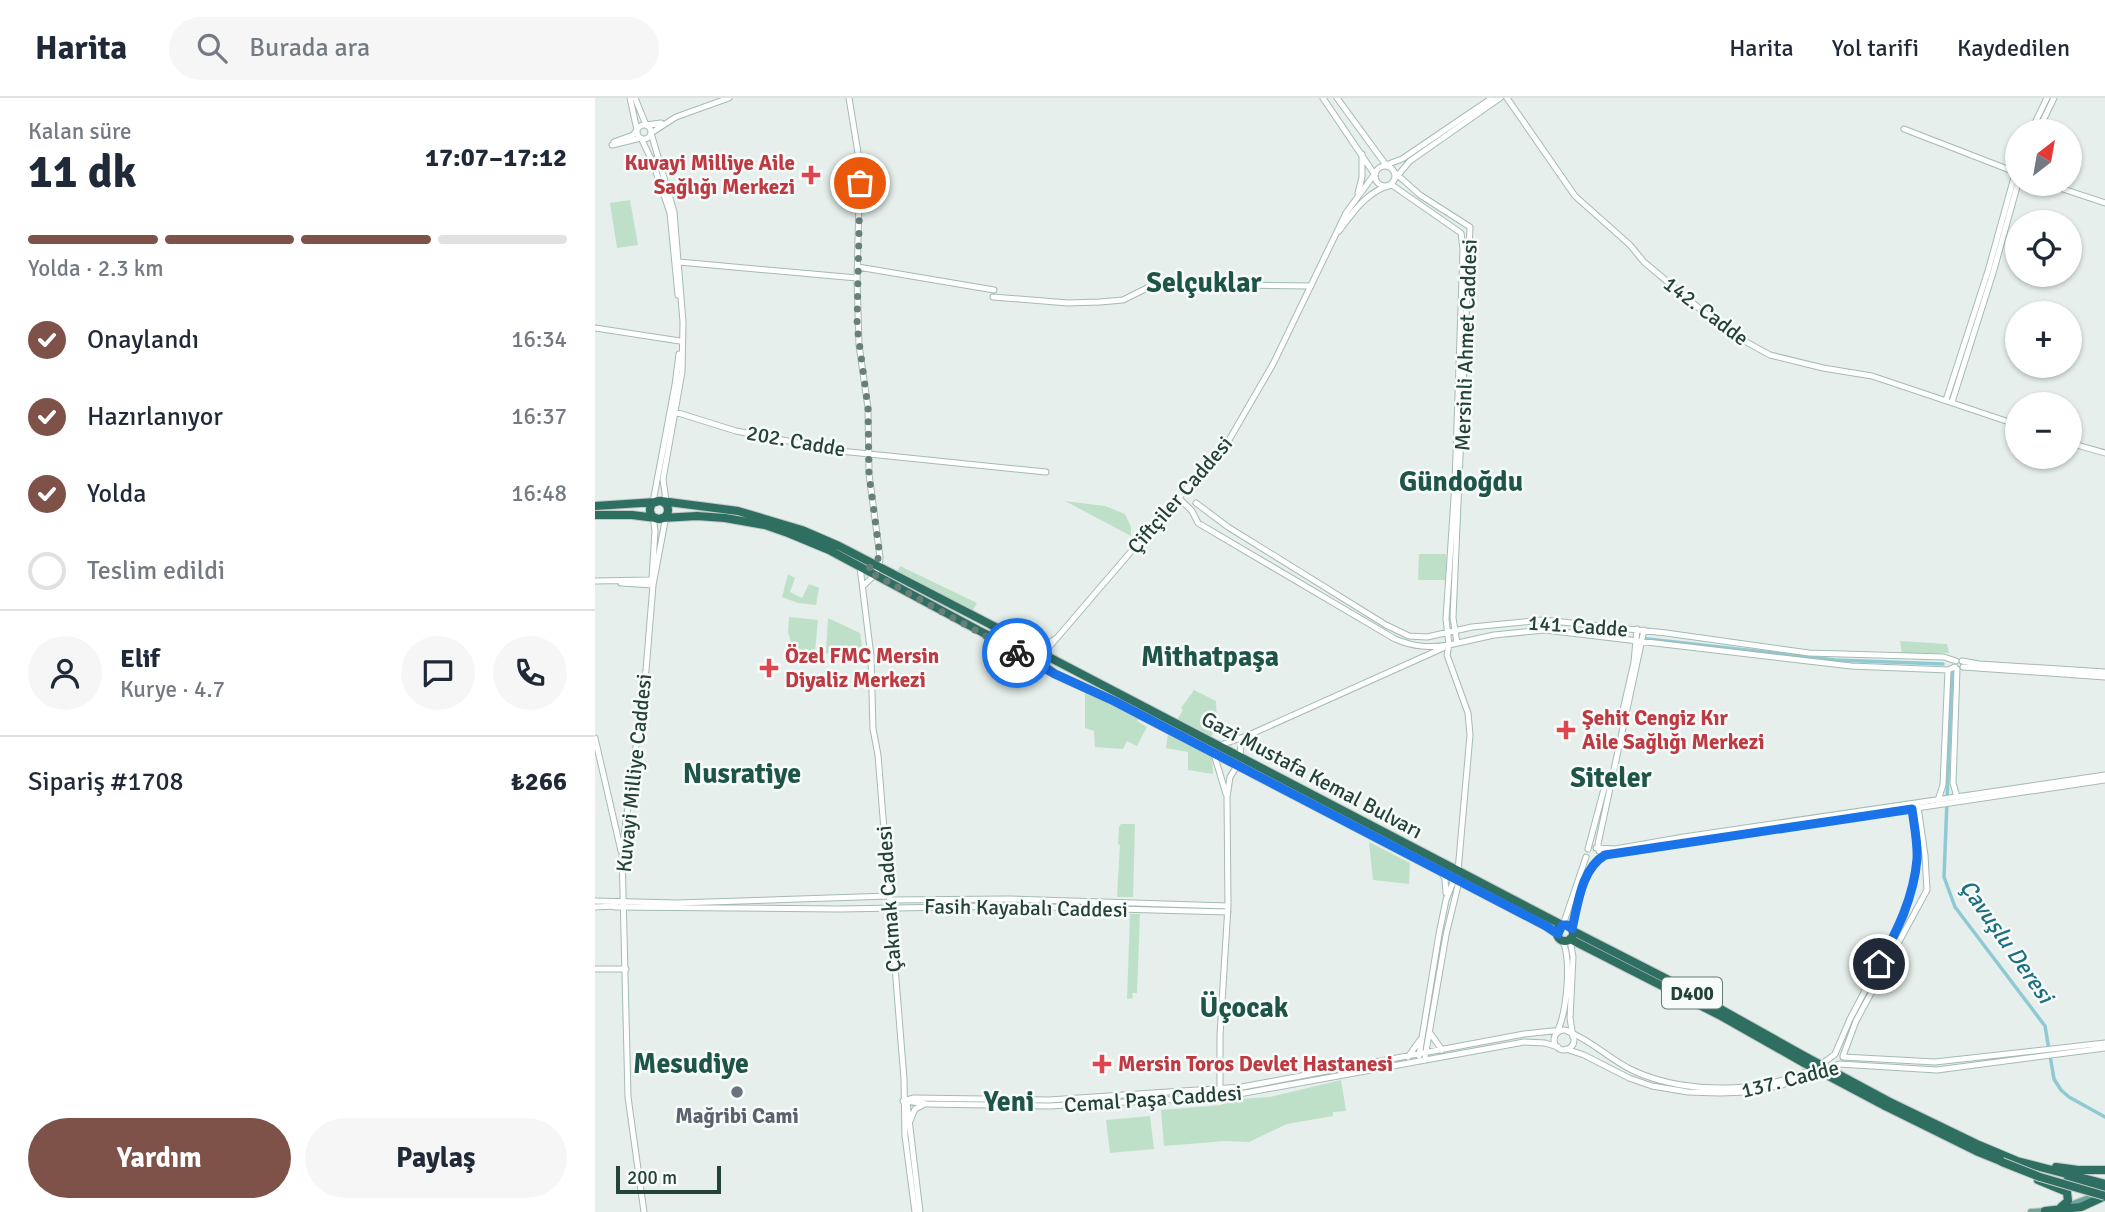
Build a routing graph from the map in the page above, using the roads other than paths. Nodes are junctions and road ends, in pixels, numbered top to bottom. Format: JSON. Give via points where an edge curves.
{"nodes":[{"id":1,"x":632,"y":98,"type":"edge"},
{"id":2,"x":729,"y":98,"type":"edge"},
{"id":3,"x":849,"y":98,"type":"edge"},
{"id":4,"x":1323,"y":98,"type":"edge"},
{"id":5,"x":1337,"y":98,"type":"edge"},
{"id":6,"x":1492,"y":98,"type":"edge"},
{"id":7,"x":1500,"y":98,"type":"edge"},
{"id":8,"x":1507,"y":98,"type":"edge"},
{"id":9,"x":2054,"y":98,"type":"edge"},
{"id":10,"x":2047,"y":103,"type":"edge"},
{"id":11,"x":2038,"y":119,"type":"edge"},
{"id":12,"x":664,"y":123,"type":"junction"},
{"id":13,"x":646,"y":125,"type":"junction"},
{"id":14,"x":1904,"y":129,"type":"dead end"},
{"id":15,"x":637,"y":130,"type":"junction"},
{"id":16,"x":651,"y":132,"type":"junction"},
{"id":17,"x":641,"y":138,"type":"junction"},
{"id":18,"x":1361,"y":151,"type":"junction"},
{"id":19,"x":2005,"y":168,"type":"edge"},
{"id":20,"x":1390,"y":173,"type":"junction"},
{"id":21,"x":1375,"y":174,"type":"junction"},
{"id":22,"x":2009,"y":196,"type":"edge"},
{"id":23,"x":2014,"y":196,"type":"edge"},
{"id":24,"x":2082,"y":196,"type":"edge"},
{"id":25,"x":1355,"y":198,"type":"junction"},
{"id":26,"x":2105,"y":204,"type":"edge"},
{"id":27,"x":1470,"y":226,"type":"junction"},
{"id":28,"x":1339,"y":231,"type":"junction"},
{"id":29,"x":1461,"y":231,"type":"junction"},
{"id":30,"x":679,"y":262,"type":"junction"},
{"id":31,"x":858,"y":267,"type":"junction"},
{"id":32,"x":857,"y":278,"type":"junction"},
{"id":33,"x":1311,"y":286,"type":"junction"},
{"id":34,"x":994,"y":290,"type":"dead end"},
{"id":35,"x":993,"y":297,"type":"dead end"},
{"id":36,"x":595,"y":328,"type":"edge"},
{"id":37,"x":680,"y":341,"type":"junction"},
{"id":38,"x":1462,"y":360,"type":"junction"},
{"id":39,"x":1949,"y":401,"type":"junction"},
{"id":40,"x":675,"y":412,"type":"junction"},
{"id":41,"x":2005,"y":420,"type":"edge"},
{"id":42,"x":2082,"y":446,"type":"edge"},
{"id":43,"x":867,"y":452,"type":"junction"},
{"id":44,"x":2105,"y":453,"type":"edge"},
{"id":45,"x":1046,"y":472,"type":"dead end"},
{"id":46,"x":1179,"y":498,"type":"junction"},
{"id":47,"x":1196,"y":502,"type":"dead end"},
{"id":48,"x":595,"y":506,"type":"edge"},
{"id":49,"x":659,"y":510,"type":"junction"},
{"id":50,"x":595,"y":515,"type":"edge"},
{"id":51,"x":871,"y":569,"type":"junction"},
{"id":52,"x":595,"y":581,"type":"edge"},
{"id":53,"x":653,"y":584,"type":"junction"},
{"id":54,"x":863,"y":586,"type":"junction"},
{"id":55,"x":1455,"y":632,"type":"junction"},
{"id":56,"x":1446,"y":634,"type":"junction"},
{"id":57,"x":1640,"y":635,"type":"junction"},
{"id":58,"x":1705,"y":638,"type":"junction"},
{"id":59,"x":1457,"y":643,"type":"junction"},
{"id":60,"x":1449,"y":645,"type":"junction"},
{"id":61,"x":1413,"y":646,"type":"junction"},
{"id":62,"x":1703,"y":648,"type":"junction"},
{"id":63,"x":1438,"y":650,"type":"junction"},
{"id":64,"x":1041,"y":651,"type":"junction"},
{"id":65,"x":1447,"y":655,"type":"junction"},
{"id":66,"x":1808,"y":657,"type":"junction"},
{"id":67,"x":1030,"y":658,"type":"junction"},
{"id":68,"x":1418,"y":658,"type":"junction"},
{"id":69,"x":1039,"y":663,"type":"junction"},
{"id":70,"x":1959,"y":665,"type":"junction"},
{"id":71,"x":1948,"y":670,"type":"junction"},
{"id":72,"x":2105,"y":675,"type":"edge"},
{"id":73,"x":1249,"y":735,"type":"junction"},
{"id":74,"x":595,"y":738,"type":"edge"},
{"id":75,"x":1218,"y":746,"type":"junction"},
{"id":76,"x":1214,"y":754,"type":"junction"},
{"id":77,"x":1239,"y":762,"type":"junction"},
{"id":78,"x":2105,"y":778,"type":"edge"},
{"id":79,"x":1227,"y":797,"type":"junction"},
{"id":80,"x":1954,"y":799,"type":"junction"},
{"id":81,"x":1938,"y":803,"type":"junction"},
{"id":82,"x":1915,"y":807,"type":"junction"},
{"id":83,"x":1588,"y":849,"type":"junction"},
{"id":84,"x":1598,"y":849,"type":"junction"},
{"id":85,"x":622,"y":852,"type":"junction"},
{"id":86,"x":1586,"y":857,"type":"junction"},
{"id":87,"x":1597,"y":860,"type":"junction"},
{"id":88,"x":1439,"y":869,"type":"junction"},
{"id":89,"x":1457,"y":876,"type":"junction"},
{"id":90,"x":1927,"y":883,"type":"junction"},
{"id":91,"x":1912,"y":886,"type":"junction"},
{"id":92,"x":1475,"y":888,"type":"junction"},
{"id":93,"x":1923,"y":896,"type":"junction"},
{"id":94,"x":1446,"y":900,"type":"junction"},
{"id":95,"x":595,"y":901,"type":"edge"},
{"id":96,"x":890,"y":901,"type":"junction"},
{"id":97,"x":1454,"y":904,"type":"junction"},
{"id":98,"x":622,"y":905,"type":"junction"},
{"id":99,"x":595,"y":907,"type":"edge"},
{"id":100,"x":1228,"y":909,"type":"junction"},
{"id":101,"x":1566,"y":933,"type":"junction"},
{"id":102,"x":1437,"y":944,"type":"junction"},
{"id":103,"x":1589,"y":948,"type":"junction"},
{"id":104,"x":1444,"y":950,"type":"junction"},
{"id":105,"x":1573,"y":957,"type":"junction"},
{"id":106,"x":626,"y":969,"type":"junction"},
{"id":107,"x":595,"y":970,"type":"edge"},
{"id":108,"x":1429,"y":1030,"type":"junction"},
{"id":109,"x":1565,"y":1033,"type":"junction"},
{"id":110,"x":1422,"y":1037,"type":"junction"},
{"id":111,"x":2105,"y":1045,"type":"edge"},
{"id":112,"x":1558,"y":1047,"type":"junction"},
{"id":113,"x":1566,"y":1049,"type":"junction"},
{"id":114,"x":1442,"y":1051,"type":"junction"},
{"id":115,"x":1834,"y":1054,"type":"junction"},
{"id":116,"x":2038,"y":1054,"type":"junction"},
{"id":117,"x":1843,"y":1056,"type":"junction"},
{"id":118,"x":1408,"y":1057,"type":"junction"},
{"id":119,"x":1422,"y":1057,"type":"junction"},
{"id":120,"x":1806,"y":1061,"type":"junction"},
{"id":121,"x":1839,"y":1064,"type":"junction"},
{"id":122,"x":1220,"y":1088,"type":"junction"},
{"id":123,"x":1223,"y":1097,"type":"junction"},
{"id":124,"x":906,"y":1102,"type":"junction"},
{"id":125,"x":927,"y":1104,"type":"junction"},
{"id":126,"x":1888,"y":1105,"type":"junction"},
{"id":127,"x":909,"y":1124,"type":"junction"},
{"id":128,"x":1978,"y":1148,"type":"junction"},
{"id":129,"x":2105,"y":1170,"type":"edge"},
{"id":130,"x":2105,"y":1184,"type":"edge"},
{"id":131,"x":2105,"y":1194,"type":"edge"},
{"id":132,"x":2061,"y":1208,"type":"junction"},
{"id":133,"x":2045,"y":1211,"type":"edge"},
{"id":134,"x":644,"y":1212,"type":"edge"},
{"id":135,"x":918,"y":1212,"type":"edge"},
{"id":136,"x":2031,"y":1212,"type":"edge"}],
"edges":[{"from":1,"to":13,"type":"street"},
{"from":1,"to":15,"type":"street"},
{"from":2,"to":12,"type":"street"},
{"from":3,"to":31,"type":"street","name":"Çakmak Caddesi","via":[[860,165]]},
{"from":4,"to":18,"type":"street"},
{"from":5,"to":20,"type":"street"},
{"from":6,"to":20,"type":"street","name":"Çiftçiler Caddesi","via":[[1402,159]]},
{"from":7,"to":20,"type":"street","name":"Çiftçiler Caddesi"},
{"from":8,"to":39,"type":"street","name":"142. Cadde","via":[[1575,196],[1644,262],[1739,338],[1770,355],[1871,376]]},
{"from":9,"to":10,"type":"street"},
{"from":10,"to":11,"type":"street"},
{"from":12,"to":13,"type":"street"},
{"from":12,"to":16,"type":"street"},
{"from":13,"to":15,"type":"street"},
{"from":13,"to":16,"type":"street"},
{"from":14,"to":19,"type":"street"},
{"from":15,"to":17,"type":"street"},
{"from":15,"to":17,"type":"street","via":[[612,145]]},
{"from":16,"to":17,"type":"street"},
{"from":16,"to":30,"type":"street","name":"Kuvayi Milliye Caddesi","via":[[674,212]]},
{"from":17,"to":37,"type":"street","name":"Kuvayi Milliye Caddesi","via":[[670,213]]},
{"from":18,"to":21,"type":"street"},
{"from":18,"to":25,"type":"street","via":[[1362,177]]},
{"from":20,"to":21,"type":"street","name":"Çiftçiler Caddesi"},
{"from":20,"to":21,"type":"street","via":[[1379,184]]},
{"from":20,"to":27,"type":"street","name":"Mersinli Ahmet Caddesi"},
{"from":20,"to":28,"type":"street","name":"Çiftçiler Caddesi"},
{"from":20,"to":29,"type":"street","name":"Mersinli Ahmet Caddesi","via":[[1395,186]]},
{"from":21,"to":25,"type":"street","name":"Çiftçiler Caddesi"},
{"from":22,"to":39,"type":"street"},
{"from":23,"to":39,"type":"street"},
{"from":24,"to":26,"type":"street"},
{"from":25,"to":28,"type":"street","name":"Çiftçiler Caddesi"},
{"from":27,"to":29,"type":"street"},
{"from":27,"to":38,"type":"street","name":"Mersinli Ahmet Caddesi"},
{"from":28,"to":33,"type":"street","name":"Çiftçiler Caddesi"},
{"from":29,"to":38,"type":"street","name":"Mersinli Ahmet Caddesi"},
{"from":30,"to":32,"type":"street"},
{"from":30,"to":40,"type":"street","name":"Kuvayi Milliye Caddesi","via":[[683,342]]},
{"from":31,"to":32,"type":"street","name":"Çakmak Caddesi"},
{"from":31,"to":34,"type":"street"},
{"from":32,"to":43,"type":"street","name":"Çakmak Caddesi","via":[[859,345],[868,408]]},
{"from":33,"to":35,"type":"street","via":[[1153,285],[1123,300],[1100,302]]},
{"from":33,"to":46,"type":"street","name":"Çiftçiler Caddesi","via":[[1237,430]]},
{"from":36,"to":37,"type":"street"},
{"from":37,"to":49,"type":"street","name":"Kuvayi Milliye Caddesi"},
{"from":38,"to":55,"type":"street","name":"Mersinli Ahmet Caddesi"},
{"from":38,"to":56,"type":"street","name":"Mersinli Ahmet Caddesi"},
{"from":39,"to":41,"type":"street","name":"142. Cadde"},
{"from":40,"to":43,"type":"street","name":"202. Cadde","via":[[736,431]]},
{"from":40,"to":49,"type":"street","name":"Kuvayi Milliye Caddesi"},
{"from":42,"to":44,"type":"street"},
{"from":43,"to":45,"type":"street","name":"202. Cadde"},
{"from":43,"to":51,"type":"street","name":"Çakmak Caddesi","via":[[880,557]]},
{"from":46,"to":61,"type":"street","via":[[1198,523],[1234,546]]},
{"from":46,"to":64,"type":"street","name":"Çiftçiler Caddesi","via":[[1061,635]]},
{"from":47,"to":56,"type":"street","name":"141. Cadde","via":[[1228,527],[1399,632],[1418,637]]},
{"from":48,"to":49,"type":"highway","name":"Gazi Mustafa Kemal Bulvarı","number":"D400"},
{"from":49,"to":50,"type":"highway","name":"Gazi Mustafa Kemal Bulvarı","number":"D400"},
{"from":49,"to":51,"type":"highway","name":"Gazi Mustafa Kemal Bulvarı","number":"D400","via":[[765,525]]},
{"from":49,"to":51,"type":"highway","name":"Gazi Mustafa Kemal Bulvarı","number":"D400","via":[[738,511],[770,519],[819,537]]},
{"from":49,"to":53,"type":"street","name":"Kuvayi Milliye Caddesi"},
{"from":49,"to":53,"type":"street","name":"Kuvayi Milliye Caddesi"},
{"from":51,"to":54,"type":"street","name":"Çakmak Caddesi"},
{"from":51,"to":54,"type":"street"},
{"from":51,"to":64,"type":"highway","name":"Gazi Mustafa Kemal Bulvarı","number":"D400"},
{"from":51,"to":67,"type":"highway","name":"Gazi Mustafa Kemal Bulvarı","number":"D400"},
{"from":52,"to":53,"type":"street","via":[[649,580]]},
{"from":53,"to":85,"type":"street","name":"Kuvayi Milliye Caddesi"},
{"from":54,"to":96,"type":"street","name":"Çakmak Caddesi"},
{"from":55,"to":56,"type":"street","name":"141. Cadde"},
{"from":55,"to":57,"type":"street","name":"141. Cadde","via":[[1543,620]]},
{"from":55,"to":59,"type":"street","name":"Mersinli Ahmet Caddesi"},
{"from":56,"to":60,"type":"street","name":"Mersinli Ahmet Caddesi"},
{"from":57,"to":58,"type":"street","name":"141. Cadde"},
{"from":57,"to":59,"type":"street","name":"141. Cadde","via":[[1545,630]]},
{"from":57,"to":62,"type":"street","name":"141. Cadde"},
{"from":57,"to":83,"type":"street"},
{"from":57,"to":84,"type":"street"},
{"from":58,"to":62,"type":"street"},
{"from":58,"to":66,"type":"street","name":"141. Cadde"},
{"from":59,"to":60,"type":"street","name":"141. Cadde"},
{"from":60,"to":61,"type":"street"},
{"from":60,"to":63,"type":"street"},
{"from":60,"to":65,"type":"street"},
{"from":61,"to":68,"type":"street"},
{"from":62,"to":66,"type":"street","name":"141. Cadde"},
{"from":63,"to":65,"type":"street"},
{"from":63,"to":68,"type":"street"},
{"from":64,"to":67,"type":"highway","via":[[1031,652]]},
{"from":64,"to":69,"type":"highway","via":[[1043,661]]},
{"from":64,"to":75,"type":"highway","name":"Gazi Mustafa Kemal Bulvarı","number":"D400"},
{"from":65,"to":89,"type":"street","via":[[1469,724]]},
{"from":66,"to":70,"type":"street","name":"141. Cadde","via":[[1944,657]]},
{"from":66,"to":71,"type":"street","name":"141. Cadde","via":[[1851,666]]},
{"from":67,"to":69,"type":"highway"},
{"from":68,"to":73,"type":"street"},
{"from":69,"to":76,"type":"highway","name":"Gazi Mustafa Kemal Bulvarı","number":"D400"},
{"from":70,"to":71,"type":"street","name":"141. Cadde"},
{"from":70,"to":72,"type":"street","name":"141. Cadde"},
{"from":70,"to":80,"type":"street"},
{"from":71,"to":81,"type":"street","via":[[1943,785]]},
{"from":73,"to":75,"type":"street"},
{"from":73,"to":77,"type":"street","via":[[1241,746]]},
{"from":74,"to":85,"type":"street"},
{"from":75,"to":77,"type":"highway","name":"Gazi Mustafa Kemal Bulvarı","number":"D400"},
{"from":76,"to":77,"type":"highway","name":"Gazi Mustafa Kemal Bulvarı","number":"D400"},
{"from":76,"to":79,"type":"street"},
{"from":77,"to":79,"type":"street","via":[[1230,777]]},
{"from":77,"to":88,"type":"highway","name":"Gazi Mustafa Kemal Bulvarı","number":"D400"},
{"from":77,"to":89,"type":"highway","name":"Gazi Mustafa Kemal Bulvarı","number":"D400"},
{"from":78,"to":80,"type":"street"},
{"from":79,"to":100,"type":"street"},
{"from":80,"to":81,"type":"street"},
{"from":81,"to":82,"type":"street"},
{"from":82,"to":84,"type":"street"},
{"from":82,"to":87,"type":"street","via":[[1615,853]]},
{"from":82,"to":90,"type":"street"},
{"from":82,"to":91,"type":"street","via":[[1917,858]]},
{"from":83,"to":84,"type":"street"},
{"from":83,"to":86,"type":"street"},
{"from":84,"to":87,"type":"street"},
{"from":85,"to":98,"type":"street","name":"Kuvayi Milliye Caddesi"},
{"from":86,"to":87,"type":"street"},
{"from":86,"to":101,"type":"street"},
{"from":87,"to":101,"type":"street"},
{"from":88,"to":89,"type":"highway","name":"Gazi Mustafa Kemal Bulvarı","number":"D400"},
{"from":88,"to":94,"type":"street","via":[[1445,879]]},
{"from":89,"to":92,"type":"highway","name":"Gazi Mustafa Kemal Bulvarı","number":"D400"},
{"from":89,"to":94,"type":"street"},
{"from":89,"to":97,"type":"street"},
{"from":89,"to":101,"type":"highway","name":"Gazi Mustafa Kemal Bulvarı","number":"D400"},
{"from":90,"to":91,"type":"street","via":[[1921,880]]},
{"from":90,"to":93,"type":"street"},
{"from":91,"to":93,"type":"street"},
{"from":91,"to":115,"type":"street","via":[[1904,917]]},
{"from":92,"to":97,"type":"street","via":[[1463,891]]},
{"from":92,"to":101,"type":"highway","name":"Gazi Mustafa Kemal Bulvarı","number":"D400"},
{"from":93,"to":117,"type":"street","via":[[1856,1021]]},
{"from":94,"to":102,"type":"street"},
{"from":95,"to":98,"type":"street"},
{"from":96,"to":98,"type":"street","name":"Fasih Kayabalı Caddesi"},
{"from":96,"to":98,"type":"street","name":"Fasih Kayabalı Caddesi","via":[[840,909]]},
{"from":96,"to":100,"type":"street","name":"Fasih Kayabalı Caddesi"},
{"from":96,"to":124,"type":"street","name":"Çakmak Caddesi"},
{"from":97,"to":104,"type":"street"},
{"from":98,"to":99,"type":"street","name":"Fasih Kayabalı Caddesi"},
{"from":98,"to":106,"type":"street","name":"Kuvayi Milliye Caddesi"},
{"from":100,"to":122,"type":"street"},
{"from":101,"to":103,"type":"highway","name":"Gazi Mustafa Kemal Bulvarı","number":"D400"},
{"from":101,"to":105,"type":"street"},
{"from":101,"to":109,"type":"street"},
{"from":101,"to":120,"type":"highway","name":"Gazi Mustafa Kemal Bulvarı","number":"D400","via":[[1665,978]]},
{"from":102,"to":104,"type":"street"},
{"from":102,"to":110,"type":"street"},
{"from":103,"to":105,"type":"street"},
{"from":103,"to":120,"type":"highway","name":"Gazi Mustafa Kemal Bulvarı","number":"D400"},
{"from":104,"to":108,"type":"street"},
{"from":105,"to":109,"type":"street"},
{"from":106,"to":107,"type":"street"},
{"from":106,"to":134,"type":"street","name":"Kuvayi Milliye Caddesi","via":[[628,1097]]},
{"from":108,"to":114,"type":"street"},
{"from":108,"to":119,"type":"street"},
{"from":109,"to":112,"type":"street","via":[[1554,1042]]},
{"from":109,"to":113,"type":"street","via":[[1571,1046]]},
{"from":109,"to":114,"type":"street","name":"Cemal Paşa Caddesi","via":[[1527,1034]]},
{"from":109,"to":115,"type":"street","name":"137. Cadde","via":[[1584,1037],[1632,1071],[1688,1087],[1745,1087],[1780,1080],[1809,1070]]},
{"from":110,"to":118,"type":"street"},
{"from":110,"to":119,"type":"street"},
{"from":111,"to":116,"type":"street","name":"137. Cadde"},
{"from":112,"to":113,"type":"street","name":"137. Cadde"},
{"from":112,"to":119,"type":"street","name":"Cemal Paşa Caddesi","via":[[1524,1042]]},
{"from":113,"to":121,"type":"street","name":"137. Cadde","via":[[1629,1079],[1688,1092],[1747,1092]]},
{"from":114,"to":119,"type":"street","name":"Cemal Paşa Caddesi"},
{"from":115,"to":117,"type":"street","name":"137. Cadde"},
{"from":115,"to":121,"type":"street","via":[[1833,1060]]},
{"from":116,"to":117,"type":"street","name":"137. Cadde","via":[[1935,1062]]},
{"from":116,"to":121,"type":"street","name":"137. Cadde","via":[[1937,1070]]},
{"from":117,"to":121,"type":"street"},
{"from":118,"to":119,"type":"street","name":"Cemal Paşa Caddesi"},
{"from":118,"to":122,"type":"street","name":"Cemal Paşa Caddesi"},
{"from":119,"to":123,"type":"street","name":"Cemal Paşa Caddesi"},
{"from":120,"to":126,"type":"highway","number":"D400","bridge":true},
{"from":122,"to":123,"type":"street"},
{"from":122,"to":124,"type":"street","name":"Cemal Paşa Caddesi","via":[[1049,1100],[914,1098]]},
{"from":123,"to":125,"type":"street","name":"Cemal Paşa Caddesi","via":[[1049,1106]]},
{"from":124,"to":125,"type":"street","name":"Cemal Paşa Caddesi"},
{"from":124,"to":127,"type":"street","name":"Çakmak Caddesi"},
{"from":124,"to":135,"type":"street","name":"Çakmak Caddesi","via":[[905,1136]]},
{"from":125,"to":127,"type":"street","via":[[915,1109]]},
{"from":126,"to":128,"type":"highway","number":"D400"},
{"from":126,"to":132,"type":"highway","via":[[1949,1144],[2067,1192],[2068,1201]]},
{"from":127,"to":135,"type":"street","name":"Çakmak Caddesi"},
{"from":128,"to":129,"type":"highway","via":[[2059,1168]]},
{"from":128,"to":130,"type":"highway","number":"D400"},
{"from":128,"to":131,"type":"highway","number":"D400","bridge":true,"via":[[2040,1177]]},
{"from":131,"to":132,"type":"main road"},
{"from":131,"to":133,"type":"highway","via":[[2081,1208]]},
{"from":132,"to":133,"type":"main road"},
{"from":133,"to":136,"type":"main road"}]}
